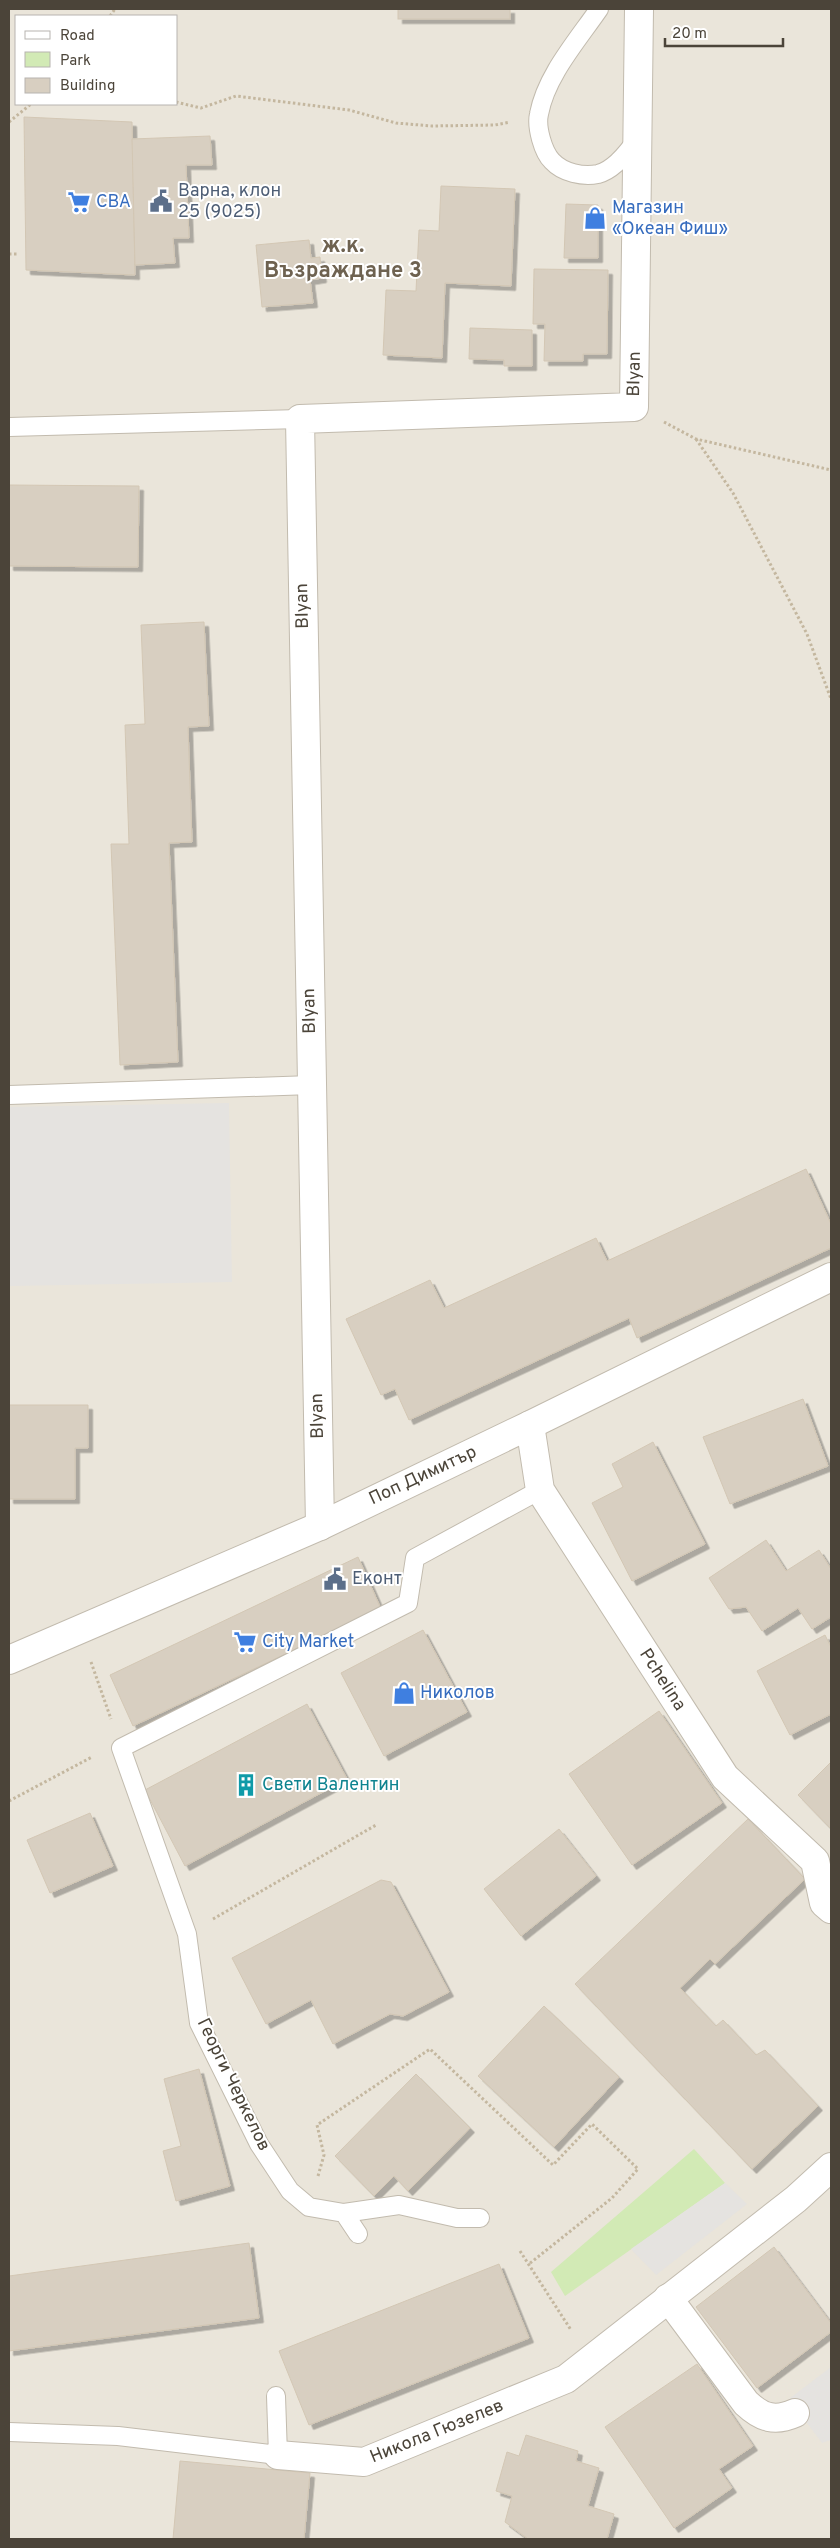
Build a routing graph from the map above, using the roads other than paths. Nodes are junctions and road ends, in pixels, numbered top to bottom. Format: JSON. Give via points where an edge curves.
{"nodes":[{"id":1,"x":599,"y":9,"type":"edge"},
{"id":2,"x":639,"y":9,"type":"edge"},
{"id":3,"x":638,"y":139,"type":"junction"},
{"id":4,"x":599,"y":174,"type":"junction"},
{"id":5,"x":637,"y":174,"type":"junction"},
{"id":6,"x":300,"y":419,"type":"junction"},
{"id":7,"x":9,"y":427,"type":"edge"},
{"id":8,"x":312,"y":1085,"type":"junction"},
{"id":9,"x":9,"y":1095,"type":"edge"},
{"id":10,"x":831,"y":1277,"type":"edge"},
{"id":11,"x":530,"y":1425,"type":"junction"},
{"id":12,"x":540,"y":1490,"type":"junction"},
{"id":13,"x":320,"y":1526,"type":"junction"},
{"id":14,"x":9,"y":1660,"type":"edge"},
{"id":15,"x":831,"y":1909,"type":"edge"},
{"id":16,"x":831,"y":2167,"type":"edge"},
{"id":17,"x":344,"y":2213,"type":"junction"},
{"id":18,"x":480,"y":2218,"type":"dead end"},
{"id":19,"x":358,"y":2234,"type":"dead end"},
{"id":20,"x":668,"y":2298,"type":"junction"},
{"id":21,"x":276,"y":2396,"type":"dead end"},
{"id":22,"x":795,"y":2413,"type":"dead end"},
{"id":23,"x":9,"y":2432,"type":"edge"},
{"id":24,"x":278,"y":2455,"type":"junction"}],
"edges":[{"from":1,"to":4,"type":"lane","via":[[546,89],[538,116],[542,140],[552,161],[575,175]]},
{"from":2,"to":3,"type":"street","name":"Blyan"},
{"from":3,"to":4,"type":"lane","via":[[622,158]]},
{"from":3,"to":5,"type":"street","name":"Blyan"},
{"from":4,"to":5,"type":"lane"},
{"from":5,"to":6,"type":"street","name":"Blyan","via":[[634,407]]},
{"from":6,"to":7,"type":"lane"},
{"from":6,"to":8,"type":"street","name":"Blyan"},
{"from":8,"to":9,"type":"lane"},
{"from":8,"to":13,"type":"street","name":"Blyan"},
{"from":10,"to":11,"type":"street","name":"Поп Димитър"},
{"from":11,"to":12,"type":"street","name":"Pchelina"},
{"from":11,"to":13,"type":"street","name":"Поп Димитър"},
{"from":12,"to":15,"type":"street","name":"Pchelina","via":[[725,1777],[815,1861],[824,1902]]},
{"from":12,"to":17,"type":"lane","name":"Георги Черкелов","via":[[416,1558],[408,1603],[121,1748],[187,1934],[199,2023],[259,2144],[290,2191],[309,2207]]},
{"from":13,"to":14,"type":"street","name":"Поп Димитър"},
{"from":16,"to":20,"type":"street","name":"Никола Гюзелев","via":[[796,2199]]},
{"from":17,"to":18,"type":"lane","via":[[399,2205],[457,2218]]},
{"from":17,"to":19,"type":"lane"},
{"from":20,"to":22,"type":"street","via":[[746,2402],[758,2413],[772,2419]]},
{"from":20,"to":24,"type":"street","name":"Никола Гюзелев","via":[[566,2379],[364,2462]]},
{"from":21,"to":24,"type":"lane"},
{"from":23,"to":24,"type":"lane","name":"Никола Гюзелев","via":[[118,2436]]}]}
